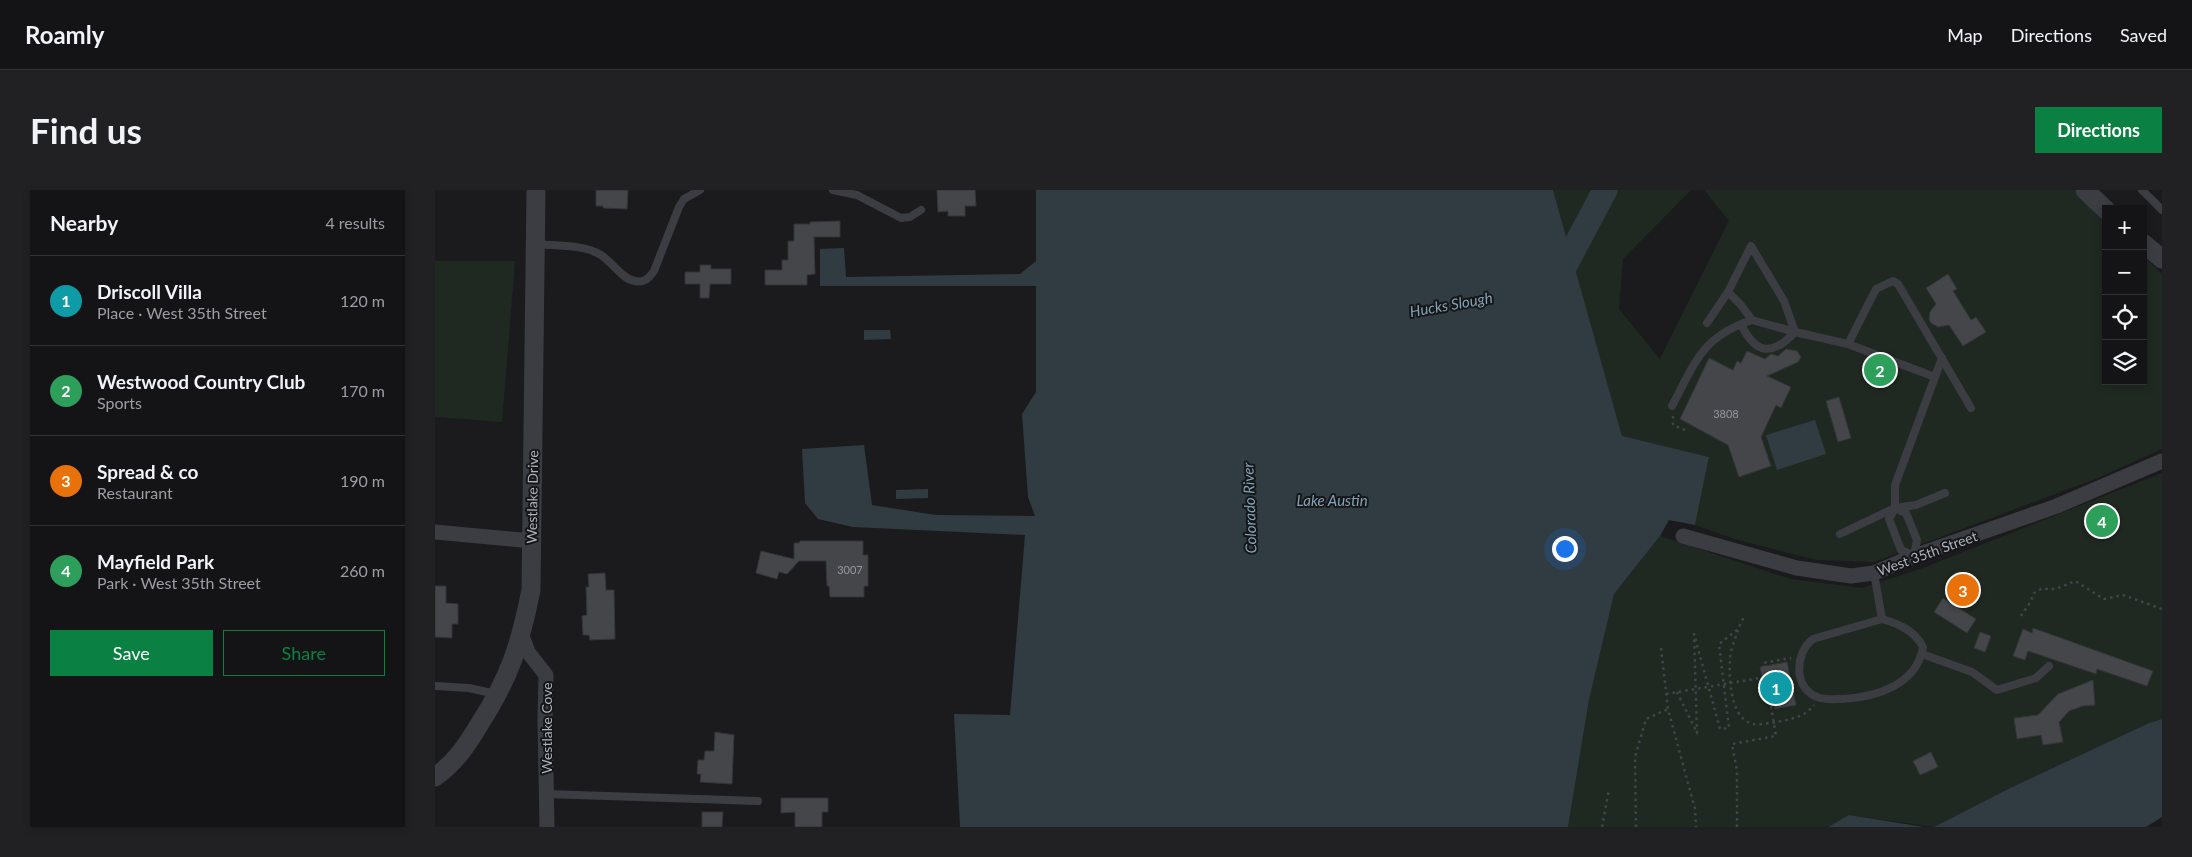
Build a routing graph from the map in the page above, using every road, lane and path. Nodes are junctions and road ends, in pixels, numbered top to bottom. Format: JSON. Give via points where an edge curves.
{"nodes":[{"id":1,"x":536,"y":190,"type":"edge"},
{"id":2,"x":700,"y":190,"type":"edge"},
{"id":3,"x":833,"y":190,"type":"edge"},
{"id":4,"x":2085,"y":190,"type":"edge"},
{"id":5,"x":2142,"y":190,"type":"edge"},
{"id":6,"x":2102,"y":206,"type":"edge"},
{"id":7,"x":921,"y":210,"type":"dead end"},
{"id":8,"x":2162,"y":210,"type":"edge"},
{"id":9,"x":535,"y":244,"type":"junction"},
{"id":10,"x":2147,"y":246,"type":"edge"},
{"id":11,"x":2162,"y":259,"type":"edge"},
{"id":12,"x":1728,"y":292,"type":"junction"},
{"id":13,"x":1751,"y":320,"type":"junction"},
{"id":14,"x":1707,"y":323,"type":"dead end"},
{"id":15,"x":1741,"y":324,"type":"junction"},
{"id":16,"x":1795,"y":332,"type":"junction"},
{"id":17,"x":1848,"y":344,"type":"junction"},
{"id":18,"x":1942,"y":358,"type":"junction"},
{"id":19,"x":1935,"y":377,"type":"junction"},
{"id":20,"x":1672,"y":406,"type":"dead end"},
{"id":21,"x":1971,"y":408,"type":"dead end"},
{"id":22,"x":1673,"y":416,"type":"dead end"},
{"id":23,"x":1685,"y":430,"type":"dead end"},
{"id":24,"x":2162,"y":461,"type":"edge"},
{"id":25,"x":1945,"y":493,"type":"dead end"},
{"id":26,"x":1895,"y":508,"type":"junction"},
{"id":27,"x":435,"y":532,"type":"edge"},
{"id":28,"x":1840,"y":534,"type":"dead end"},
{"id":29,"x":1683,"y":536,"type":"dead end"},
{"id":30,"x":532,"y":541,"type":"junction"},
{"id":31,"x":1914,"y":556,"type":"junction"},
{"id":32,"x":1874,"y":573,"type":"junction"},
{"id":33,"x":2162,"y":609,"type":"edge"},
{"id":34,"x":1745,"y":615,"type":"dead end"},
{"id":35,"x":2021,"y":616,"type":"dead end"},
{"id":36,"x":1881,"y":619,"type":"junction"},
{"id":37,"x":1738,"y":629,"type":"junction"},
{"id":38,"x":522,"y":636,"type":"junction"},
{"id":39,"x":1661,"y":648,"type":"dead end"},
{"id":40,"x":1922,"y":654,"type":"junction"},
{"id":41,"x":1800,"y":657,"type":"junction"},
{"id":42,"x":2049,"y":666,"type":"dead end"},
{"id":43,"x":1766,"y":677,"type":"junction"},
{"id":44,"x":1731,"y":683,"type":"junction"},
{"id":45,"x":1724,"y":684,"type":"junction"},
{"id":46,"x":435,"y":686,"type":"edge"},
{"id":47,"x":1708,"y":687,"type":"junction"},
{"id":48,"x":1696,"y":689,"type":"junction"},
{"id":49,"x":1677,"y":692,"type":"junction"},
{"id":50,"x":1666,"y":694,"type":"junction"},
{"id":51,"x":498,"y":695,"type":"junction"},
{"id":52,"x":1820,"y":698,"type":"junction"},
{"id":53,"x":1668,"y":709,"type":"junction"},
{"id":54,"x":1774,"y":723,"type":"junction"},
{"id":55,"x":435,"y":777,"type":"edge"},
{"id":56,"x":1609,"y":789,"type":"dead end"},
{"id":57,"x":546,"y":794,"type":"junction"},
{"id":58,"x":758,"y":801,"type":"dead end"},
{"id":59,"x":547,"y":827,"type":"edge"},
{"id":60,"x":1602,"y":827,"type":"edge"},
{"id":61,"x":1636,"y":827,"type":"edge"},
{"id":62,"x":1696,"y":827,"type":"edge"},
{"id":63,"x":1737,"y":827,"type":"edge"}],
"edges":[{"from":1,"to":9,"type":"street","name":"Westlake Drive"},
{"from":2,"to":9,"type":"lane","via":[[684,199],[654,271],[642,282],[632,281],[600,255],[581,248]]},
{"from":3,"to":7,"type":"lane","via":[[857,195],[901,218],[910,218]]},
{"from":4,"to":6,"type":"street"},
{"from":5,"to":8,"type":"lane"},
{"from":9,"to":30,"type":"street","name":"Westlake Drive"},
{"from":10,"to":11,"type":"street"},
{"from":12,"to":13,"type":"lane"},
{"from":12,"to":14,"type":"lane"},
{"from":12,"to":16,"type":"lane","via":[[1751,246],[1784,301]]},
{"from":13,"to":15,"type":"lane"},
{"from":13,"to":16,"type":"lane"},
{"from":15,"to":16,"type":"lane","via":[[1748,340],[1759,347],[1772,349]]},
{"from":15,"to":20,"type":"lane","via":[[1728,330],[1701,352]]},
{"from":16,"to":17,"type":"lane"},
{"from":17,"to":18,"type":"lane","via":[[1876,289],[1893,281],[1899,284]]},
{"from":17,"to":19,"type":"lane"},
{"from":18,"to":19,"type":"lane"},
{"from":18,"to":21,"type":"lane"},
{"from":19,"to":26,"type":"lane","via":[[1895,485]]},
{"from":22,"to":23,"type":"path","via":[[1673,425]]},
{"from":24,"to":31,"type":"street","name":"West 35th Street","via":[[2057,506]]},
{"from":25,"to":26,"type":"lane","via":[[1916,505]]},
{"from":26,"to":28,"type":"lane"},
{"from":26,"to":31,"type":"lane","via":[[1906,514],[1910,522],[1917,540]]},
{"from":26,"to":31,"type":"lane","via":[[1889,519],[1901,550]]},
{"from":27,"to":30,"type":"street"},
{"from":29,"to":32,"type":"street","name":"West 35th Street","via":[[1797,568],[1851,576]]},
{"from":30,"to":38,"type":"street","name":"Westlake Drive","via":[[531,590]]},
{"from":31,"to":32,"type":"street","name":"West 35th Street"},
{"from":32,"to":36,"type":"lane"},
{"from":33,"to":35,"type":"path","via":[[2123,595],[2104,599],[2075,581],[2034,593]]},
{"from":34,"to":37,"type":"path"},
{"from":36,"to":40,"type":"lane","via":[[1909,630],[1923,647]]},
{"from":36,"to":41,"type":"lane","via":[[1813,639]]},
{"from":37,"to":44,"type":"path","via":[[1730,659]]},
{"from":37,"to":45,"type":"path","via":[[1719,644]]},
{"from":38,"to":51,"type":"street","name":"Westlake Drive"},
{"from":38,"to":57,"type":"street","name":"Westlake Cove","via":[[546,675]]},
{"from":39,"to":50,"type":"path"},
{"from":40,"to":42,"type":"lane","via":[[1972,672],[1997,690],[2036,678]]},
{"from":40,"to":52,"type":"lane","via":[[1908,676],[1895,686],[1867,696]]},
{"from":41,"to":43,"type":"path","via":[[1763,663]]},
{"from":41,"to":52,"type":"lane","via":[[1801,681],[1811,694]]},
{"from":43,"to":44,"type":"path"},
{"from":43,"to":54,"type":"path"},
{"from":44,"to":45,"type":"path"},
{"from":44,"to":54,"type":"path","via":[[1741,716],[1750,723]]},
{"from":45,"to":47,"type":"path"},
{"from":45,"to":47,"type":"path","via":[[1729,728],[1720,729]]},
{"from":46,"to":51,"type":"lane","via":[[469,688]]},
{"from":47,"to":48,"type":"path"},
{"from":47,"to":48,"type":"path","via":[[1694,634]]},
{"from":48,"to":49,"type":"path"},
{"from":48,"to":49,"type":"path","via":[[1697,733]]},
{"from":49,"to":50,"type":"path"},
{"from":50,"to":53,"type":"path"},
{"from":51,"to":55,"type":"street","name":"Westlake Drive","via":[[463,750]]},
{"from":52,"to":54,"type":"path","via":[[1801,716]]},
{"from":53,"to":61,"type":"path","via":[[1646,719],[1635,757]]},
{"from":53,"to":62,"type":"path","via":[[1695,809]]},
{"from":54,"to":63,"type":"path","via":[[1776,736],[1733,744],[1737,771]]},
{"from":56,"to":60,"type":"path"},
{"from":57,"to":58,"type":"lane"},
{"from":57,"to":59,"type":"street","name":"Westlake Cove"}]}
